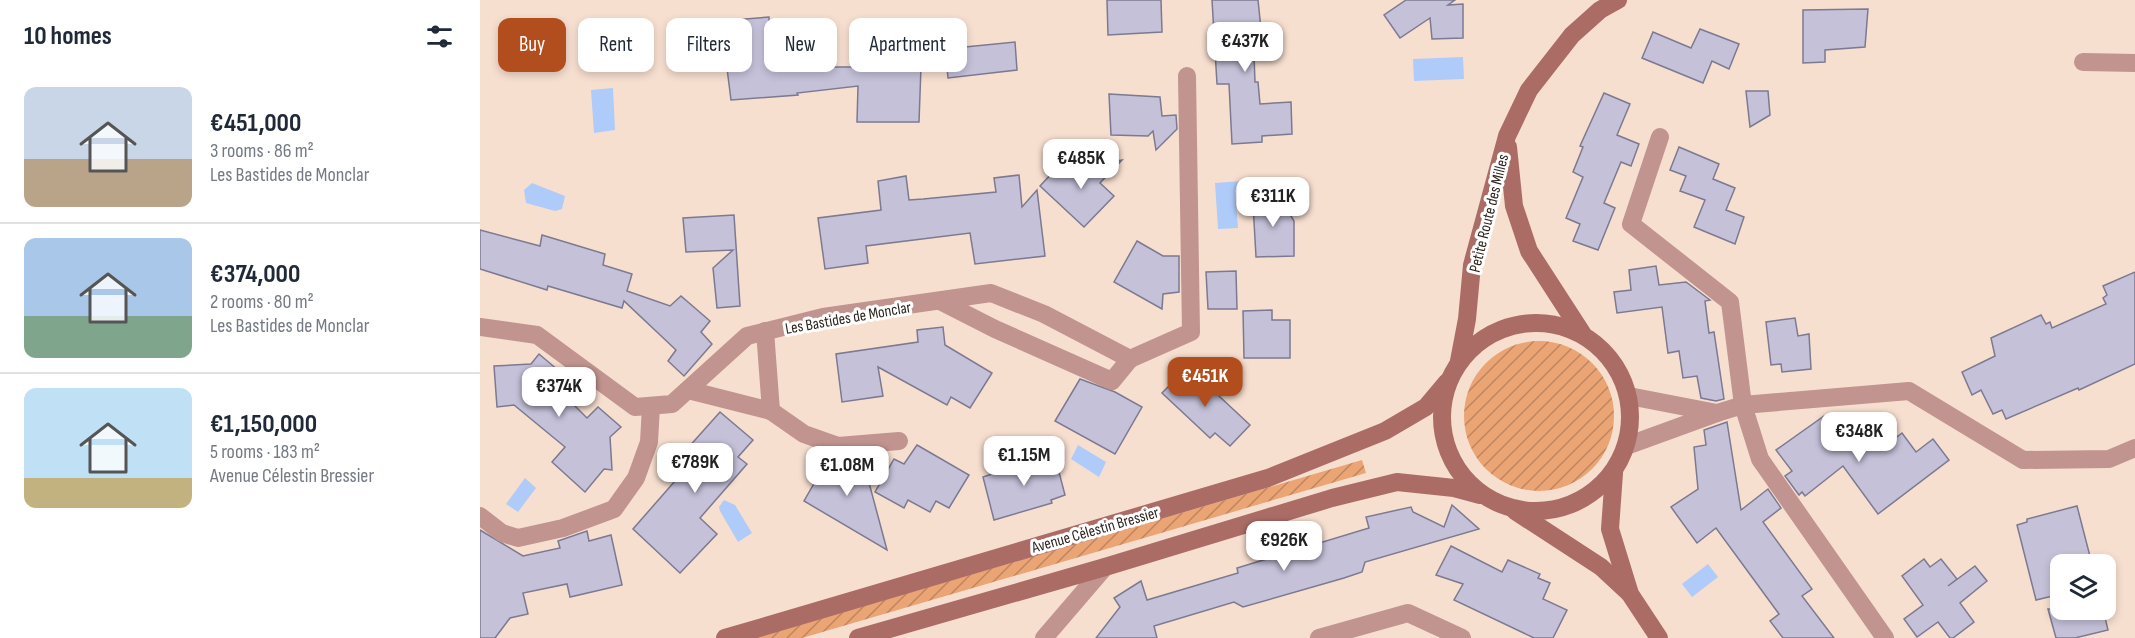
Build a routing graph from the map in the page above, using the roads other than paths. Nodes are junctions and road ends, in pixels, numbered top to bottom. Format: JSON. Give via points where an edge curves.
{"nodes":[{"id":1,"x":1618,"y":0,"type":"edge"},
{"id":2,"x":2083,"y":62,"type":"dead end"},
{"id":3,"x":2135,"y":63,"type":"edge"},
{"id":4,"x":1187,"y":76,"type":"dead end"},
{"id":5,"x":1507,"y":136,"type":"junction"},
{"id":6,"x":1660,"y":137,"type":"dead end"},
{"id":7,"x":942,"y":302,"type":"junction"},
{"id":8,"x":480,"y":327,"type":"edge"},
{"id":9,"x":765,"y":332,"type":"junction"},
{"id":10,"x":1582,"y":333,"type":"junction"},
{"id":11,"x":1130,"y":359,"type":"junction"},
{"id":12,"x":1459,"y":361,"type":"junction"},
{"id":13,"x":1447,"y":382,"type":"junction"},
{"id":14,"x":688,"y":390,"type":"junction"},
{"id":15,"x":1629,"y":396,"type":"junction"},
{"id":16,"x":1743,"y":405,"type":"junction"},
{"id":17,"x":651,"y":406,"type":"junction"},
{"id":18,"x":771,"y":411,"type":"junction"},
{"id":19,"x":1717,"y":413,"type":"junction"},
{"id":20,"x":899,"y":441,"type":"dead end"},
{"id":21,"x":1629,"y":445,"type":"junction"},
{"id":22,"x":2135,"y":448,"type":"edge"},
{"id":23,"x":1614,"y":473,"type":"junction"},
{"id":24,"x":1480,"y":495,"type":"junction"},
{"id":25,"x":1511,"y":509,"type":"junction"},
{"id":26,"x":480,"y":516,"type":"edge"},
{"id":27,"x":1105,"y":567,"type":"junction"},
{"id":28,"x":1630,"y":594,"type":"junction"},
{"id":29,"x":725,"y":638,"type":"edge"},
{"id":30,"x":858,"y":638,"type":"edge"},
{"id":31,"x":1044,"y":638,"type":"edge"},
{"id":32,"x":1319,"y":638,"type":"edge"},
{"id":33,"x":1462,"y":638,"type":"edge"},
{"id":34,"x":1659,"y":638,"type":"edge"},
{"id":35,"x":1886,"y":638,"type":"edge"}],
"edges":[{"from":1,"to":5,"type":"main road","name":"Petite Route des Milles","via":[[1600,10],[1572,36],[1529,90]]},
{"from":2,"to":3,"type":"street"},
{"from":4,"to":11,"type":"street","via":[[1191,332]]},
{"from":5,"to":10,"type":"main road","name":"Petite Route des Milles","via":[[1514,206],[1529,251]]},
{"from":5,"to":12,"type":"main road","name":"Petite Route des Milles","via":[[1473,266]]},
{"from":6,"to":16,"type":"street","via":[[1631,224],[1730,302]]},
{"from":7,"to":9,"type":"street","name":"Les Bastides de Monclar","via":[[823,317]]},
{"from":7,"to":11,"type":"street","name":"Les Bastides de Monclar","via":[[991,293]]},
{"from":7,"to":11,"type":"street","via":[[1112,381]]},
{"from":8,"to":17,"type":"street","via":[[537,335],[635,407]]},
{"from":9,"to":14,"type":"street","name":"Les Bastides de Monclar","via":[[747,336]]},
{"from":9,"to":18,"type":"street"},
{"from":10,"to":12,"type":"main road","via":[[1538,321],[1490,333]]},
{"from":10,"to":15,"type":"main road","via":[[1610,355]]},
{"from":12,"to":13,"type":"main road"},
{"from":13,"to":24,"type":"main road","via":[[1441,426],[1455,468]]},
{"from":13,"to":29,"type":"main road","name":"Avenue Célestin Bressier","via":[[1425,407],[1384,431],[1268,478]]},
{"from":14,"to":17,"type":"street","name":"Les Bastides de Monclar","via":[[672,404]]},
{"from":14,"to":18,"type":"street"},
{"from":15,"to":19,"type":"street"},
{"from":15,"to":21,"type":"main road"},
{"from":16,"to":19,"type":"street"},
{"from":16,"to":22,"type":"street","via":[[1909,391],[2023,460],[2109,459]]},
{"from":16,"to":35,"type":"street","via":[[1760,459]]},
{"from":17,"to":26,"type":"street","via":[[649,442],[636,478],[614,509],[563,528],[518,538],[502,533]]},
{"from":18,"to":20,"type":"street","via":[[804,434],[838,446]]},
{"from":19,"to":21,"type":"street"},
{"from":21,"to":23,"type":"main road"},
{"from":23,"to":25,"type":"main road","via":[[1587,497],[1544,512]]},
{"from":23,"to":28,"type":"main road","via":[[1610,530]]},
{"from":24,"to":25,"type":"main road"},
{"from":24,"to":27,"type":"main road","via":[[1396,482]]},
{"from":25,"to":28,"type":"main road","via":[[1601,567]]},
{"from":27,"to":30,"type":"main road"},
{"from":27,"to":31,"type":"street"},
{"from":28,"to":34,"type":"main road"},
{"from":32,"to":33,"type":"street","via":[[1408,613]]}]}
